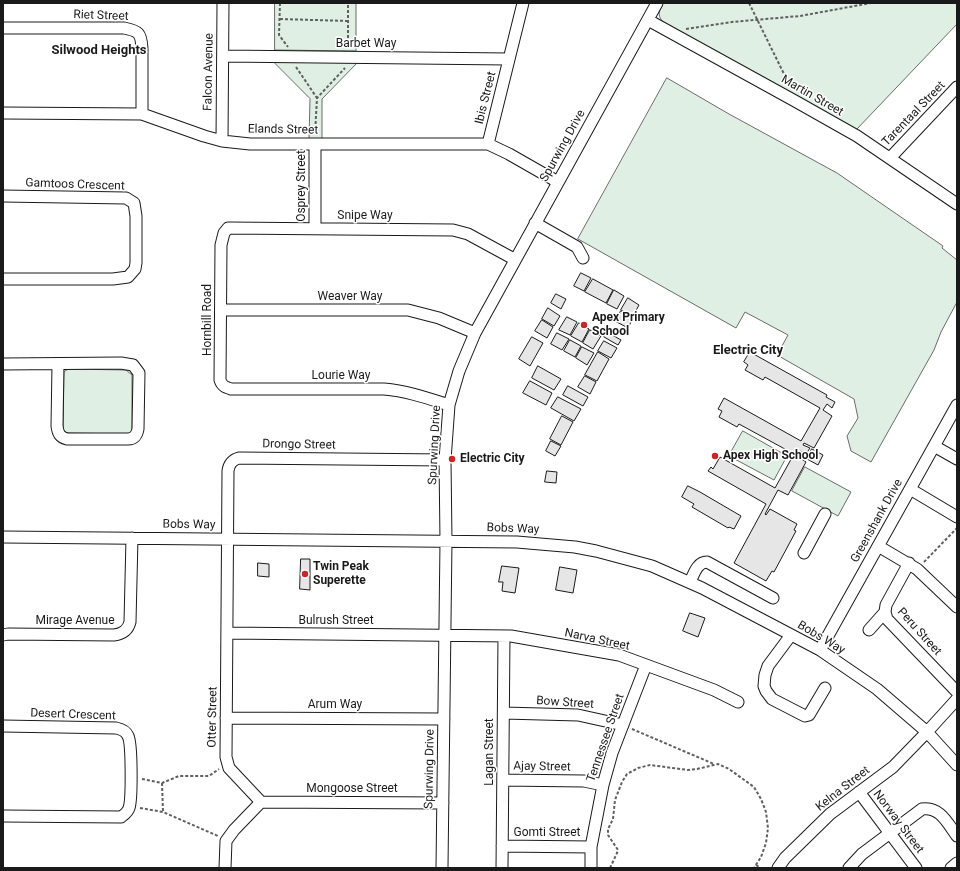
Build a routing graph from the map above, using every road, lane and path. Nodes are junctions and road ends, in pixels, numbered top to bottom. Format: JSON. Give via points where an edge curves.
{"nodes":[{"id":1,"x":223,"y":3,"type":"edge"},
{"id":2,"x":280,"y":3,"type":"edge"},
{"id":3,"x":348,"y":3,"type":"edge"},
{"id":4,"x":523,"y":3,"type":"edge"},
{"id":5,"x":749,"y":3,"type":"edge"},
{"id":6,"x":871,"y":3,"type":"edge"},
{"id":7,"x":655,"y":4,"type":"edge"},
{"id":8,"x":280,"y":19,"type":"junction"},
{"id":9,"x":648,"y":20,"type":"junction"},
{"id":10,"x":756,"y":20,"type":"junction"},
{"id":11,"x":348,"y":21,"type":"junction"},
{"id":12,"x":3,"y":28,"type":"edge"},
{"id":13,"x":678,"y":36,"type":"junction"},
{"id":14,"x":288,"y":47,"type":"dead end"},
{"id":15,"x":348,"y":53,"type":"dead end"},
{"id":16,"x":223,"y":56,"type":"junction"},
{"id":17,"x":509,"y":58,"type":"junction"},
{"id":18,"x":292,"y":61,"type":"dead end"},
{"id":19,"x":348,"y":64,"type":"dead end"},
{"id":20,"x":957,"y":87,"type":"edge"},
{"id":21,"x":317,"y":98,"type":"junction"},
{"id":22,"x":795,"y":101,"type":"junction"},
{"id":23,"x":3,"y":113,"type":"edge"},
{"id":24,"x":142,"y":114,"type":"junction"},
{"id":25,"x":222,"y":141,"type":"junction"},
{"id":26,"x":315,"y":144,"type":"junction"},
{"id":27,"x":488,"y":144,"type":"junction"},
{"id":28,"x":890,"y":158,"type":"junction"},
{"id":29,"x":558,"y":182,"type":"junction"},
{"id":30,"x":3,"y":196,"type":"edge"},
{"id":31,"x":957,"y":204,"type":"edge"},
{"id":32,"x":535,"y":223,"type":"junction"},
{"id":33,"x":315,"y":228,"type":"junction"},
{"id":34,"x":221,"y":246,"type":"joint"},
{"id":35,"x":583,"y":258,"type":"dead end"},
{"id":36,"x":514,"y":259,"type":"junction"},
{"id":37,"x":3,"y":279,"type":"edge"},
{"id":38,"x":221,"y":310,"type":"junction"},
{"id":39,"x":475,"y":333,"type":"junction"},
{"id":40,"x":3,"y":364,"type":"edge"},
{"id":41,"x":58,"y":364,"type":"junction"},
{"id":42,"x":231,"y":389,"type":"joint"},
{"id":43,"x":448,"y":405,"type":"junction"},
{"id":44,"x":957,"y":405,"type":"edge"},
{"id":45,"x":934,"y":446,"type":"junction"},
{"id":46,"x":957,"y":459,"type":"edge"},
{"id":47,"x":445,"y":460,"type":"junction"},
{"id":48,"x":910,"y":489,"type":"junction"},
{"id":49,"x":825,"y":514,"type":"dead end"},
{"id":50,"x":957,"y":517,"type":"edge"},
{"id":51,"x":957,"y":527,"type":"edge"},
{"id":52,"x":3,"y":537,"type":"edge"},
{"id":53,"x":132,"y":538,"type":"junction"},
{"id":54,"x":228,"y":539,"type":"junction"},
{"id":55,"x":446,"y":541,"type":"junction"},
{"id":56,"x":878,"y":546,"type":"junction"},
{"id":57,"x":804,"y":554,"type":"dead end"},
{"id":58,"x":913,"y":566,"type":"junction"},
{"id":59,"x":690,"y":582,"type":"junction"},
{"id":60,"x":773,"y":598,"type":"dead end"},
{"id":61,"x":957,"y":607,"type":"edge"},
{"id":62,"x":885,"y":612,"type":"junction"},
{"id":63,"x":869,"y":630,"type":"dead end"},
{"id":64,"x":227,"y":633,"type":"junction"},
{"id":65,"x":3,"y":635,"type":"edge"},
{"id":66,"x":444,"y":635,"type":"junction"},
{"id":67,"x":791,"y":635,"type":"junction"},
{"id":68,"x":504,"y":636,"type":"junction"},
{"id":69,"x":820,"y":650,"type":"junction"},
{"id":70,"x":646,"y":665,"type":"junction"},
{"id":71,"x":825,"y":688,"type":"dead end"},
{"id":72,"x":957,"y":692,"type":"edge"},
{"id":73,"x":957,"y":700,"type":"edge"},
{"id":74,"x":738,"y":702,"type":"dead end"},
{"id":75,"x":504,"y":713,"type":"junction"},
{"id":76,"x":226,"y":718,"type":"junction"},
{"id":77,"x":444,"y":719,"type":"junction"},
{"id":78,"x":623,"y":725,"type":"junction"},
{"id":79,"x":3,"y":726,"type":"edge"},
{"id":80,"x":927,"y":732,"type":"junction"},
{"id":81,"x":227,"y":764,"type":"junction"},
{"id":82,"x":714,"y":764,"type":"junction"},
{"id":83,"x":957,"y":765,"type":"edge"},
{"id":84,"x":131,"y":777,"type":"junction"},
{"id":85,"x":503,"y":780,"type":"junction"},
{"id":86,"x":162,"y":783,"type":"junction"},
{"id":87,"x":603,"y":785,"type":"junction"},
{"id":88,"x":859,"y":792,"type":"junction"},
{"id":89,"x":261,"y":802,"type":"junction"},
{"id":90,"x":443,"y":803,"type":"junction"},
{"id":91,"x":130,"y":807,"type":"junction"},
{"id":92,"x":163,"y":812,"type":"junction"},
{"id":93,"x":3,"y":816,"type":"edge"},
{"id":94,"x":890,"y":833,"type":"junction"},
{"id":95,"x":957,"y":836,"type":"edge"},
{"id":96,"x":226,"y":841,"type":"junction"},
{"id":97,"x":502,"y":846,"type":"junction"},
{"id":98,"x":591,"y":847,"type":"junction"},
{"id":99,"x":957,"y":863,"type":"edge"},
{"id":100,"x":756,"y":865,"type":"junction"},
{"id":101,"x":225,"y":868,"type":"edge"},
{"id":102,"x":442,"y":868,"type":"edge"},
{"id":103,"x":502,"y":868,"type":"edge"},
{"id":104,"x":591,"y":868,"type":"edge"},
{"id":105,"x":610,"y":868,"type":"edge"},
{"id":106,"x":754,"y":868,"type":"edge"},
{"id":107,"x":761,"y":868,"type":"edge"},
{"id":108,"x":778,"y":868,"type":"edge"},
{"id":109,"x":849,"y":868,"type":"edge"},
{"id":110,"x":916,"y":868,"type":"edge"},
{"id":111,"x":950,"y":868,"type":"edge"}],
"edges":[{"from":1,"to":16,"type":"street","name":"Falcon Avenue"},
{"from":2,"to":8,"type":"path"},
{"from":3,"to":11,"type":"path"},
{"from":4,"to":17,"type":"street","name":"Ibis Street"},
{"from":5,"to":10,"type":"path"},
{"from":6,"to":10,"type":"path","via":[[800,16]]},
{"from":7,"to":9,"type":"street","name":"Spurwing Drive"},
{"from":8,"to":11,"type":"path"},
{"from":8,"to":14,"type":"path","via":[[279,35]]},
{"from":9,"to":13,"type":"street","name":"Martin Street"},
{"from":9,"to":29,"type":"street","name":"Spurwing Drive"},
{"from":10,"to":13,"type":"path","via":[[684,29]]},
{"from":10,"to":22,"type":"path","via":[[787,80],[799,94]]},
{"from":11,"to":15,"type":"path"},
{"from":12,"to":24,"type":"street","name":"Riet Street","via":[[124,28],[136,31],[141,38],[142,48]]},
{"from":13,"to":22,"type":"street","name":"Martin Street"},
{"from":16,"to":17,"type":"street","name":"Barbet Way"},
{"from":16,"to":25,"type":"street","name":"Falcon Avenue"},
{"from":17,"to":27,"type":"street","name":"Ibis Street"},
{"from":18,"to":21,"type":"path"},
{"from":19,"to":21,"type":"path"},
{"from":20,"to":28,"type":"street","name":"Tarentaal Street"},
{"from":21,"to":26,"type":"path"},
{"from":22,"to":28,"type":"street","name":"Martin Street"},
{"from":23,"to":24,"type":"street","name":"Elands Street"},
{"from":24,"to":25,"type":"street","name":"Elands Street"},
{"from":25,"to":26,"type":"street","name":"Elands Street","via":[[250,144]]},
{"from":26,"to":27,"type":"street","name":"Elands Street"},
{"from":26,"to":33,"type":"street","name":"Osprey Street"},
{"from":27,"to":29,"type":"street","name":"Elands Street"},
{"from":28,"to":31,"type":"street","name":"Martin Street"},
{"from":29,"to":32,"type":"street","name":"Spurwing Drive"},
{"from":30,"to":37,"type":"street","name":"Gamtoos Crescent","via":[[126,198],[134,203],[136,216],[135,269],[128,277]]},
{"from":32,"to":35,"type":"street","via":[[577,247]]},
{"from":32,"to":36,"type":"street","name":"Spurwing Drive"},
{"from":33,"to":34,"type":"street","name":"Snipe Way","via":[[228,228]]},
{"from":33,"to":36,"type":"street","name":"Snipe Way","via":[[453,230],[468,234]]},
{"from":34,"to":38,"type":"street","name":"Hornbill Road"},
{"from":36,"to":39,"type":"street","name":"Spurwing Drive"},
{"from":38,"to":39,"type":"street","name":"Weaver Way","via":[[408,310],[439,318]]},
{"from":38,"to":42,"type":"street","name":"Hornbill Road","via":[[220,380]]},
{"from":39,"to":43,"type":"street","name":"Spurwing Drive"},
{"from":40,"to":41,"type":"street"},
{"from":41,"to":41,"type":"street","via":[[133,365],[139,373],[138,429],[135,436],[132,439],[67,439],[60,436]]},
{"from":42,"to":43,"type":"street","name":"Lourie Way","via":[[384,389],[410,392]]},
{"from":43,"to":47,"type":"street","name":"Spurwing Drive"},
{"from":44,"to":45,"type":"street","name":"Greenshank Drive"},
{"from":45,"to":46,"type":"street"},
{"from":45,"to":48,"type":"street","name":"Greenshank Drive"},
{"from":47,"to":54,"type":"street","name":"Drongo Street","via":[[235,459],[228,471]]},
{"from":47,"to":55,"type":"street","name":"Spurwing Drive"},
{"from":48,"to":50,"type":"street"},
{"from":48,"to":56,"type":"street","name":"Greenshank Drive"},
{"from":49,"to":57,"type":"street"},
{"from":51,"to":58,"type":"path"},
{"from":52,"to":53,"type":"street","name":"Bobs Way"},
{"from":53,"to":54,"type":"street","name":"Bobs Way"},
{"from":53,"to":65,"type":"street","name":"Mirage Avenue","via":[[130,622],[123,632],[114,635]]},
{"from":54,"to":55,"type":"street","name":"Bobs Way"},
{"from":54,"to":64,"type":"street","name":"Otter Street"},
{"from":55,"to":59,"type":"street","name":"Bobs Way","via":[[517,542],[575,547],[652,566]]},
{"from":55,"to":66,"type":"street","name":"Spurwing Drive"},
{"from":56,"to":58,"type":"street"},
{"from":56,"to":69,"type":"street","name":"Greenshank Drive"},
{"from":58,"to":61,"type":"street"},
{"from":58,"to":62,"type":"street","name":"Peru Street","via":[[886,605]]},
{"from":59,"to":60,"type":"street","via":[[700,564],[712,559]]},
{"from":59,"to":67,"type":"street","name":"Bobs Way"},
{"from":62,"to":63,"type":"street"},
{"from":62,"to":72,"type":"street","name":"Peru Street","via":[[887,618]]},
{"from":64,"to":66,"type":"street","name":"Bulrush Street"},
{"from":64,"to":76,"type":"street","name":"Otter Street"},
{"from":66,"to":68,"type":"street","name":"Narva Street"},
{"from":66,"to":77,"type":"street","name":"Spurwing Drive"},
{"from":67,"to":69,"type":"street","name":"Bobs Way"},
{"from":67,"to":71,"type":"street","via":[[768,666],[764,686],[766,691],[772,699],[805,716],[809,715]]},
{"from":68,"to":70,"type":"street","name":"Narva Street","via":[[619,655]]},
{"from":68,"to":75,"type":"street","name":"Lagan Street"},
{"from":69,"to":80,"type":"street","name":"Bobs Way","via":[[877,688]]},
{"from":70,"to":74,"type":"street","name":"Narva Street","via":[[714,690]]},
{"from":70,"to":78,"type":"street","name":"Tennessee Street"},
{"from":73,"to":80,"type":"street","name":"Kelna Street"},
{"from":75,"to":78,"type":"street","name":"Bow Street","via":[[578,715]]},
{"from":75,"to":85,"type":"street","name":"Lagan Street"},
{"from":76,"to":77,"type":"street","name":"Arum Way"},
{"from":76,"to":81,"type":"street","name":"Otter Street"},
{"from":77,"to":90,"type":"street","name":"Spurwing Drive"},
{"from":78,"to":82,"type":"path"},
{"from":78,"to":87,"type":"street","name":"Tennessee Street"},
{"from":79,"to":84,"type":"street","name":"Desert Crescent","via":[[121,729],[129,736]]},
{"from":80,"to":83,"type":"street","name":"Bobs Way"},
{"from":80,"to":88,"type":"street","name":"Kelna Street","via":[[893,767]]},
{"from":81,"to":86,"type":"path","via":[[209,776],[179,776]]},
{"from":81,"to":89,"type":"street","name":"Otter Street"},
{"from":82,"to":100,"type":"path","via":[[720,764],[739,776],[754,787],[762,799],[768,828],[766,843]]},
{"from":82,"to":105,"type":"path","via":[[688,770],[650,765],[627,774],[615,800],[613,818],[608,828],[608,835],[618,850]]},
{"from":84,"to":86,"type":"path"},
{"from":84,"to":91,"type":"street","name":"Desert Crescent"},
{"from":85,"to":87,"type":"street","name":"Ajay Street","via":[[584,781]]},
{"from":85,"to":97,"type":"street","name":"Lagan Street"},
{"from":86,"to":92,"type":"path"},
{"from":87,"to":98,"type":"street","name":"Tennessee Street"},
{"from":88,"to":94,"type":"street","name":"Norway Street"},
{"from":88,"to":108,"type":"street","name":"Kelna Street","via":[[830,814]]},
{"from":89,"to":90,"type":"street","name":"Mongoose Street"},
{"from":89,"to":96,"type":"street"},
{"from":90,"to":102,"type":"street","name":"Spurwing Drive"},
{"from":91,"to":92,"type":"path"},
{"from":91,"to":93,"type":"street","via":[[121,817]]},
{"from":92,"to":96,"type":"path"},
{"from":94,"to":95,"type":"street","via":[[926,808],[939,812]]},
{"from":94,"to":109,"type":"street","via":[[862,854]]},
{"from":94,"to":110,"type":"street","name":"Norway Street"},
{"from":96,"to":101,"type":"street"},
{"from":97,"to":98,"type":"street","name":"Gomti Street"},
{"from":97,"to":103,"type":"street","name":"Lagan Street"},
{"from":98,"to":104,"type":"street","name":"Tennessee Street"},
{"from":99,"to":111,"type":"street"},
{"from":100,"to":106,"type":"path"},
{"from":100,"to":107,"type":"path"}]}
